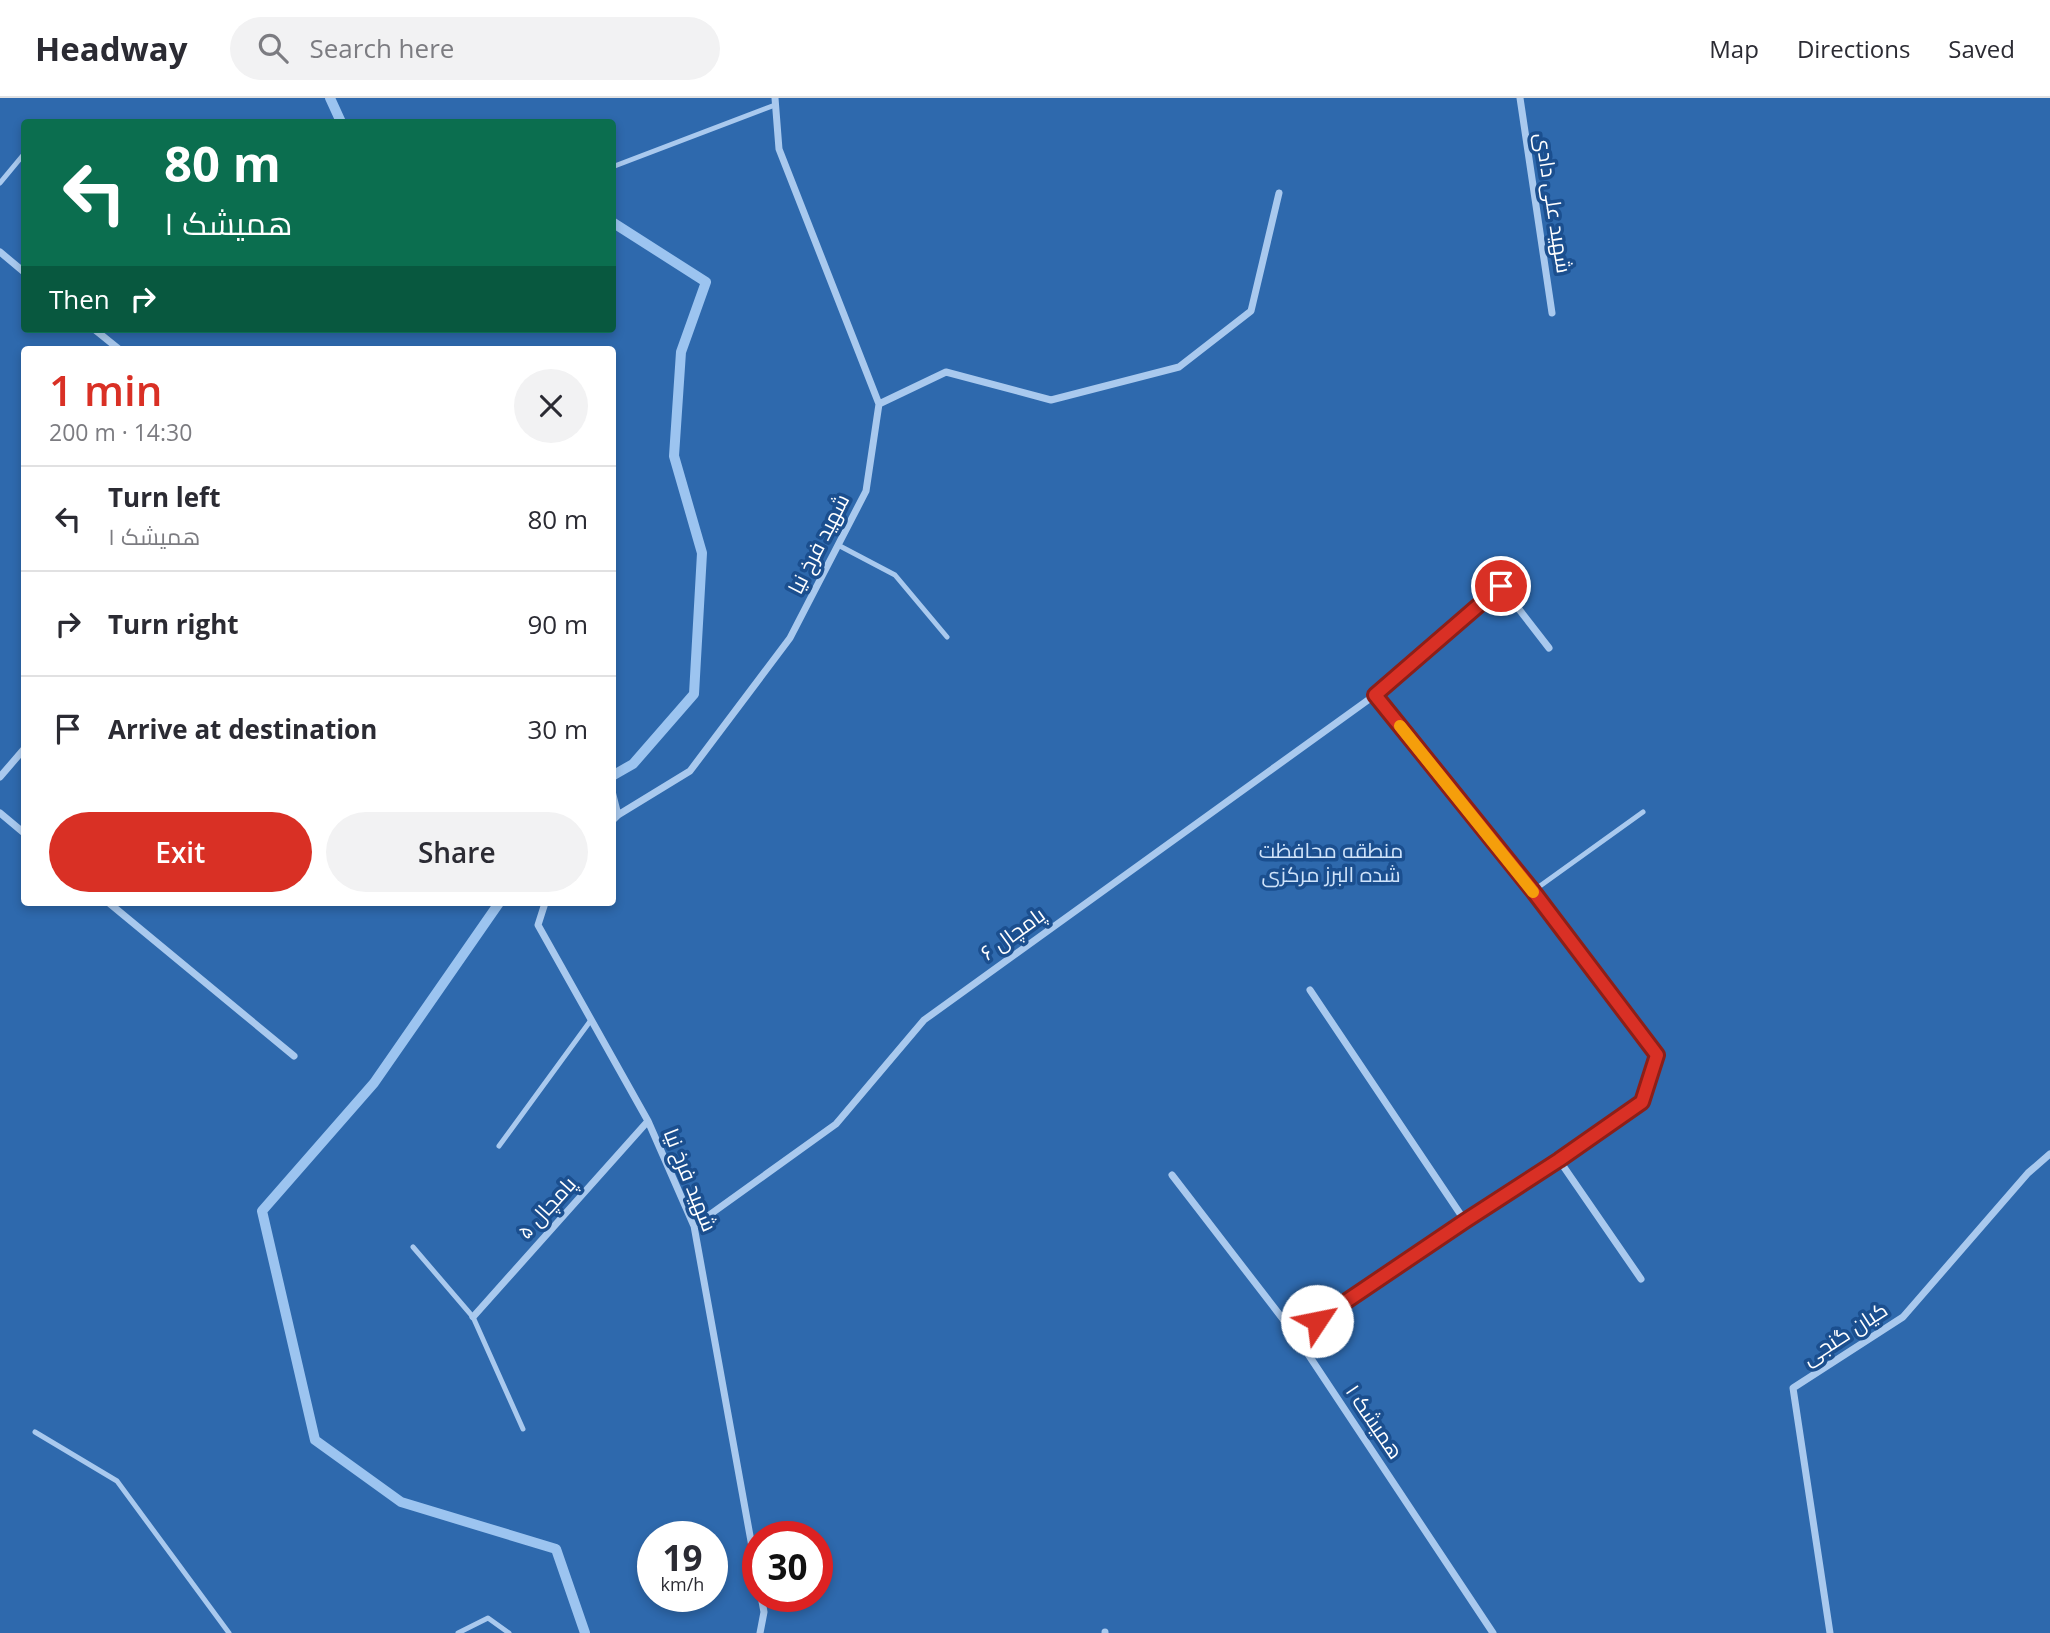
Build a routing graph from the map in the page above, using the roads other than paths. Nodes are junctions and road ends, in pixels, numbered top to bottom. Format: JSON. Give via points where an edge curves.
{"nodes":[{"id":1,"x":1520,"y":98,"type":"edge"},
{"id":2,"x":775,"y":102,"type":"edge"},
{"id":3,"x":21,"y":158,"type":"edge"},
{"id":4,"x":616,"y":165,"type":"edge"},
{"id":5,"x":0,"y":183,"type":"edge"},
{"id":6,"x":1279,"y":193,"type":"dead end"},
{"id":7,"x":0,"y":252,"type":"edge"},
{"id":8,"x":21,"y":270,"type":"edge"},
{"id":9,"x":1552,"y":313,"type":"dead end"},
{"id":10,"x":99,"y":333,"type":"edge"},
{"id":11,"x":115,"y":346,"type":"edge"},
{"id":12,"x":879,"y":404,"type":"junction"},
{"id":13,"x":838,"y":545,"type":"junction"},
{"id":14,"x":947,"y":637,"type":"dead end"},
{"id":15,"x":1549,"y":648,"type":"dead end"},
{"id":16,"x":1375,"y":695,"type":"junction"},
{"id":17,"x":21,"y":752,"type":"edge"},
{"id":18,"x":0,"y":777,"type":"edge"},
{"id":19,"x":1643,"y":812,"type":"dead end"},
{"id":20,"x":0,"y":813,"type":"edge"},
{"id":21,"x":616,"y":817,"type":"edge"},
{"id":22,"x":21,"y":830,"type":"edge"},
{"id":23,"x":1533,"y":891,"type":"junction"},
{"id":24,"x":113,"y":906,"type":"edge"},
{"id":25,"x":544,"y":906,"type":"edge"},
{"id":26,"x":1310,"y":990,"type":"dead end"},
{"id":27,"x":591,"y":1020,"type":"junction"},
{"id":28,"x":294,"y":1056,"type":"dead end"},
{"id":29,"x":648,"y":1121,"type":"junction"},
{"id":30,"x":499,"y":1146,"type":"dead end"},
{"id":31,"x":2050,"y":1154,"type":"edge"},
{"id":32,"x":1559,"y":1160,"type":"junction"},
{"id":33,"x":1172,"y":1175,"type":"dead end"},
{"id":34,"x":1465,"y":1221,"type":"junction"},
{"id":35,"x":694,"y":1226,"type":"junction"},
{"id":36,"x":413,"y":1247,"type":"dead end"},
{"id":37,"x":1641,"y":1279,"type":"dead end"},
{"id":38,"x":473,"y":1317,"type":"junction"},
{"id":39,"x":1296,"y":1336,"type":"junction"},
{"id":40,"x":523,"y":1429,"type":"dead end"},
{"id":41,"x":35,"y":1432,"type":"dead end"},
{"id":42,"x":747,"y":1521,"type":"edge"},
{"id":43,"x":764,"y":1612,"type":"edge"},
{"id":44,"x":229,"y":1633,"type":"edge"},
{"id":45,"x":458,"y":1633,"type":"edge"},
{"id":46,"x":509,"y":1633,"type":"edge"},
{"id":47,"x":761,"y":1633,"type":"edge"},
{"id":48,"x":1493,"y":1633,"type":"edge"},
{"id":49,"x":1830,"y":1633,"type":"edge"}],
"edges":[{"from":1,"to":9,"type":"street","name":"شهید علی دادی"},
{"from":2,"to":4,"type":"lane"},
{"from":2,"to":12,"type":"street","name":"شهید فرخ نیا","via":[[779,149]]},
{"from":3,"to":5,"type":"lane"},
{"from":6,"to":12,"type":"street","via":[[1251,311],[1179,367],[1051,400],[946,372]]},
{"from":7,"to":8,"type":"street"},
{"from":10,"to":11,"type":"street"},
{"from":12,"to":13,"type":"street","name":"شهید فرخ نیا","via":[[866,491]]},
{"from":13,"to":14,"type":"lane","via":[[895,575]]},
{"from":13,"to":21,"type":"street","name":"شهید فرخ نیا","via":[[790,638],[690,771]]},
{"from":15,"to":16,"type":"street","name":"پامچال ۶","via":[[1501,586]]},
{"from":16,"to":23,"type":"street"},
{"from":16,"to":35,"type":"street","name":"پامچال ۶","via":[[924,1020],[836,1124]]},
{"from":17,"to":18,"type":"street"},
{"from":19,"to":23,"type":"lane"},
{"from":20,"to":22,"type":"street"},
{"from":23,"to":32,"type":"street","via":[[1657,1055],[1642,1102]]},
{"from":24,"to":28,"type":"street"},
{"from":25,"to":27,"type":"street","name":"شهید فرخ نیا","via":[[538,925]]},
{"from":26,"to":34,"type":"street"},
{"from":27,"to":29,"type":"street","name":"شهید فرخ نیا"},
{"from":27,"to":30,"type":"lane"},
{"from":29,"to":35,"type":"street","name":"شهید فرخ نیا"},
{"from":29,"to":38,"type":"street","name":"پامچال ۵"},
{"from":31,"to":49,"type":"street","name":"کیان گنجی","via":[[2028,1173],[1903,1317],[1793,1388]]},
{"from":32,"to":34,"type":"street"},
{"from":32,"to":37,"type":"street"},
{"from":33,"to":39,"type":"street","name":"همیشک ۱"},
{"from":34,"to":39,"type":"street"},
{"from":35,"to":42,"type":"street","name":"شهید فرخ نیا"},
{"from":36,"to":38,"type":"lane"},
{"from":38,"to":40,"type":"lane"},
{"from":39,"to":48,"type":"street","name":"همیشک ۱"},
{"from":41,"to":44,"type":"lane","via":[[117,1481]]},
{"from":43,"to":47,"type":"street"},
{"from":45,"to":46,"type":"lane","via":[[488,1618]]}]}
